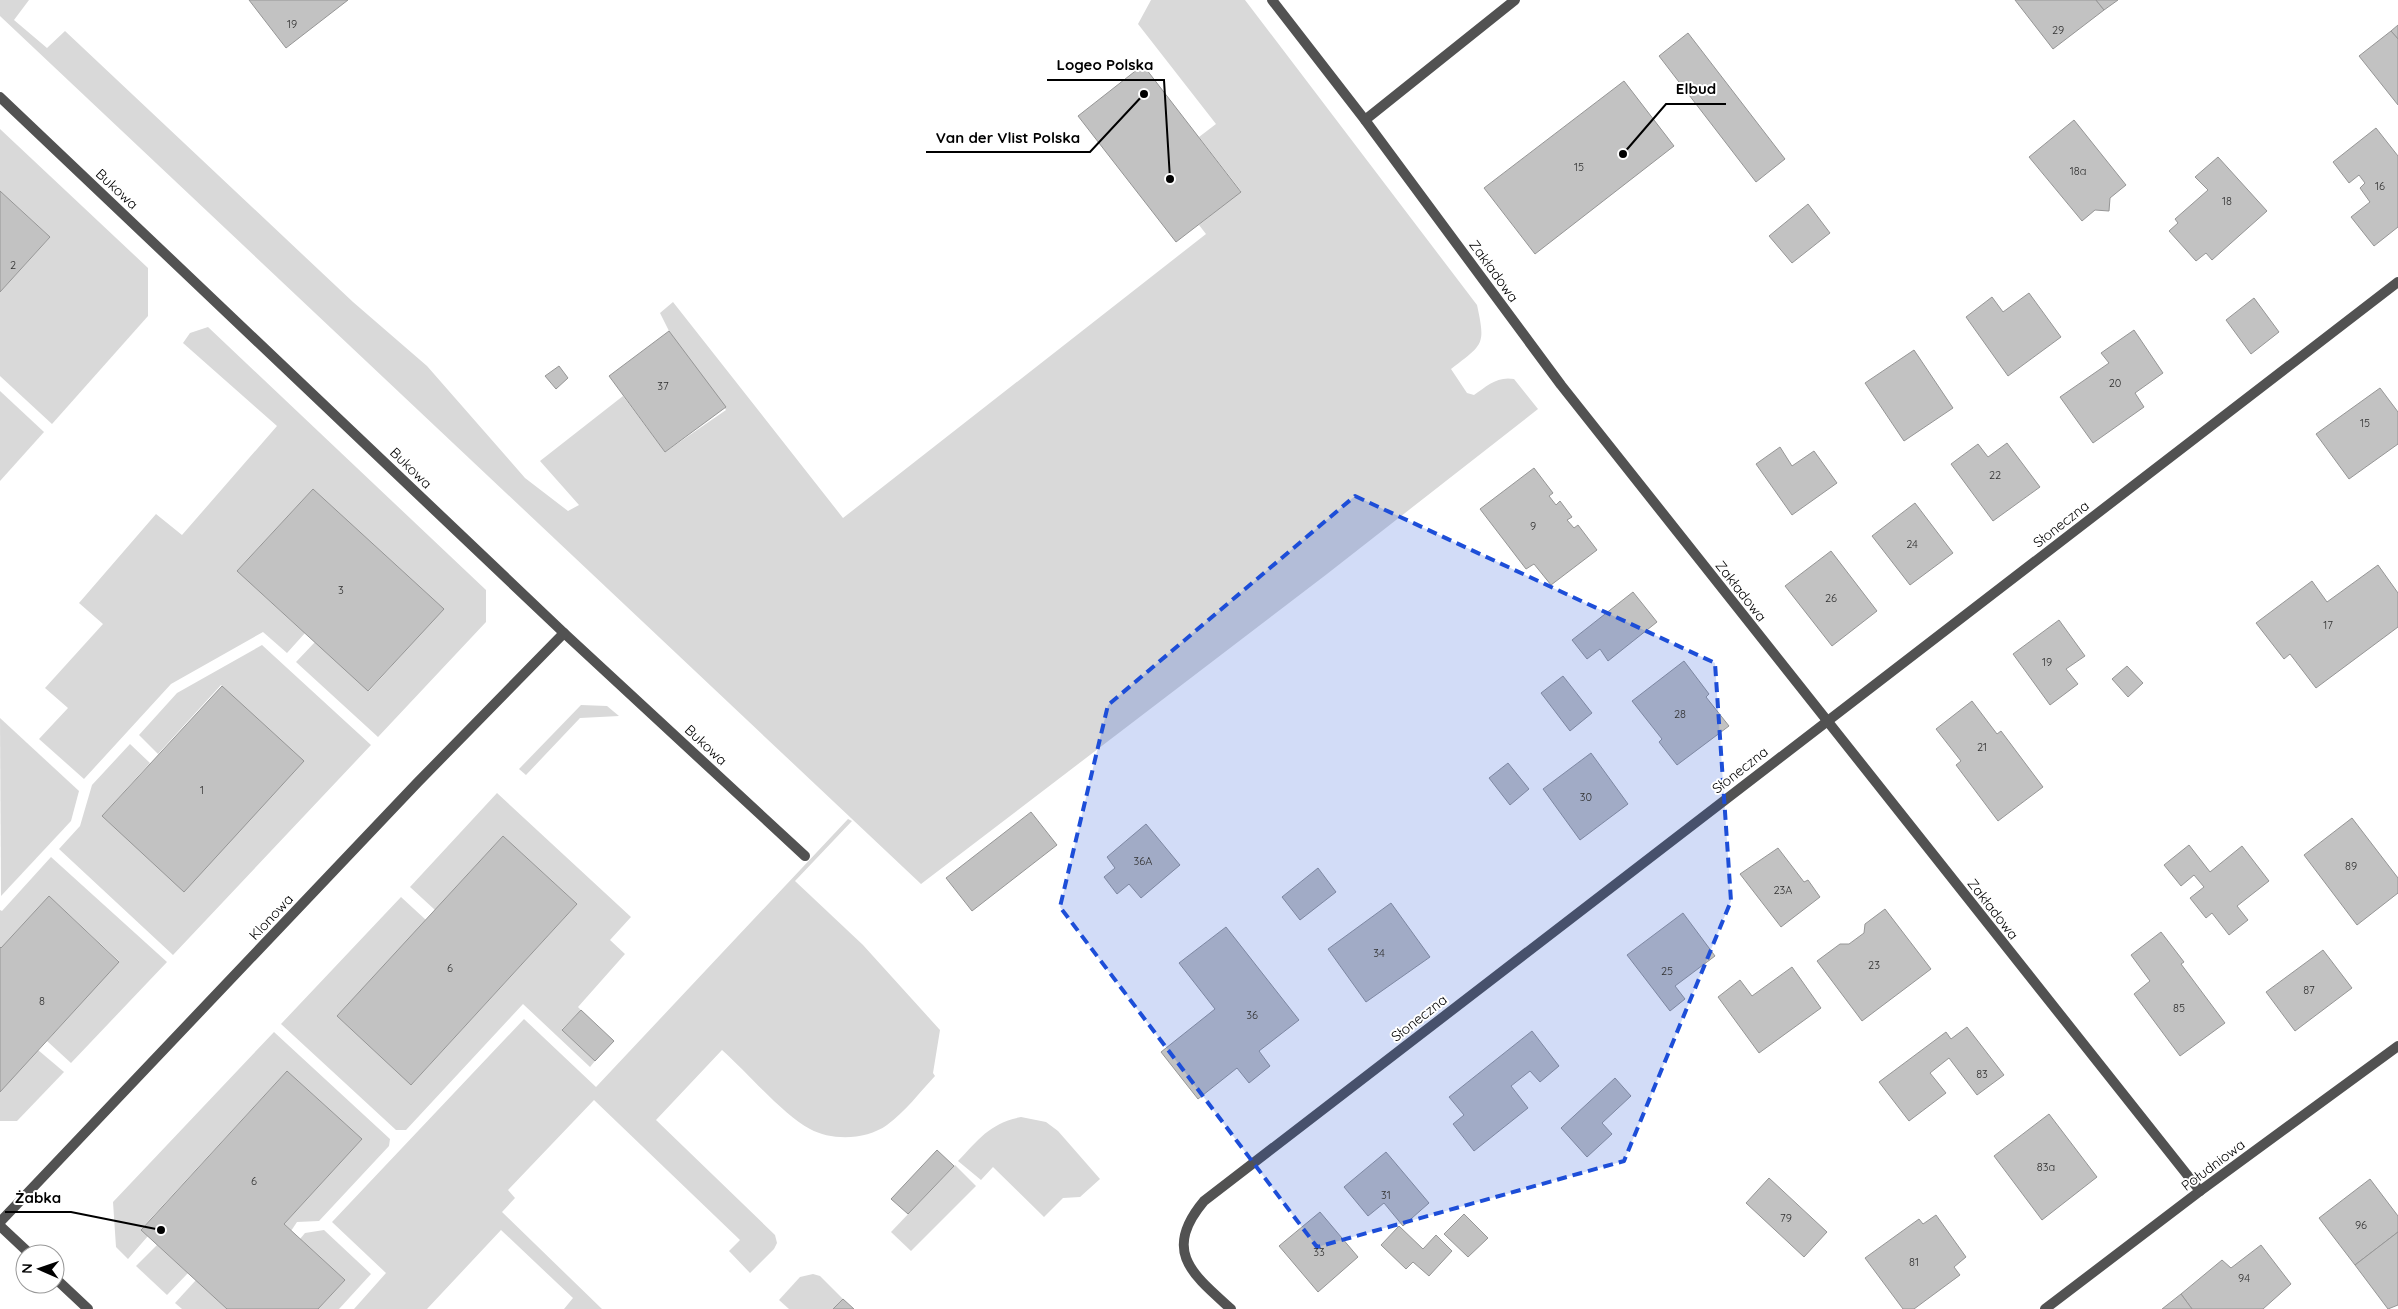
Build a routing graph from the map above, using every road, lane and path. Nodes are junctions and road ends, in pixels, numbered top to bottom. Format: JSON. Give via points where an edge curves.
{"nodes":[{"id":1,"x":1272,"y":0,"type":"edge"},
{"id":2,"x":1515,"y":0,"type":"edge"},
{"id":3,"x":0,"y":97,"type":"edge"},
{"id":4,"x":1365,"y":120,"type":"junction"},
{"id":5,"x":2398,"y":282,"type":"edge"},
{"id":6,"x":564,"y":633,"type":"junction"},
{"id":7,"x":1826,"y":721,"type":"junction"},
{"id":8,"x":805,"y":856,"type":"dead end"},
{"id":9,"x":2398,"y":1046,"type":"edge"},
{"id":10,"x":2200,"y":1191,"type":"junction"},
{"id":11,"x":0,"y":1224,"type":"edge"},
{"id":12,"x":20,"y":1244,"type":"edge"},
{"id":13,"x":65,"y":1287,"type":"edge"},
{"id":14,"x":88,"y":1309,"type":"edge"},
{"id":15,"x":1231,"y":1309,"type":"edge"},
{"id":16,"x":2045,"y":1309,"type":"edge"}],
"edges":[{"from":1,"to":4,"type":"street","name":"Zakładowa"},
{"from":2,"to":4,"type":"street"},
{"from":3,"to":6,"type":"street","name":"Bukowa"},
{"from":4,"to":7,"type":"street","name":"Zakładowa","via":[[1561,385]]},
{"from":5,"to":7,"type":"street","name":"Słoneczna"},
{"from":6,"to":8,"type":"street","name":"Bukowa"},
{"from":6,"to":11,"type":"street","name":"Klonowa","via":[[418,782]]},
{"from":7,"to":10,"type":"street","name":"Zakładowa"},
{"from":7,"to":15,"type":"street","name":"Słoneczna","via":[[1204,1201],[1190,1218],[1183,1236],[1185,1256],[1195,1277]]},
{"from":9,"to":10,"type":"street","name":"Południowa"},
{"from":10,"to":16,"type":"street","name":"Południowa"},
{"from":11,"to":12,"type":"street"},
{"from":13,"to":14,"type":"street"}]}
